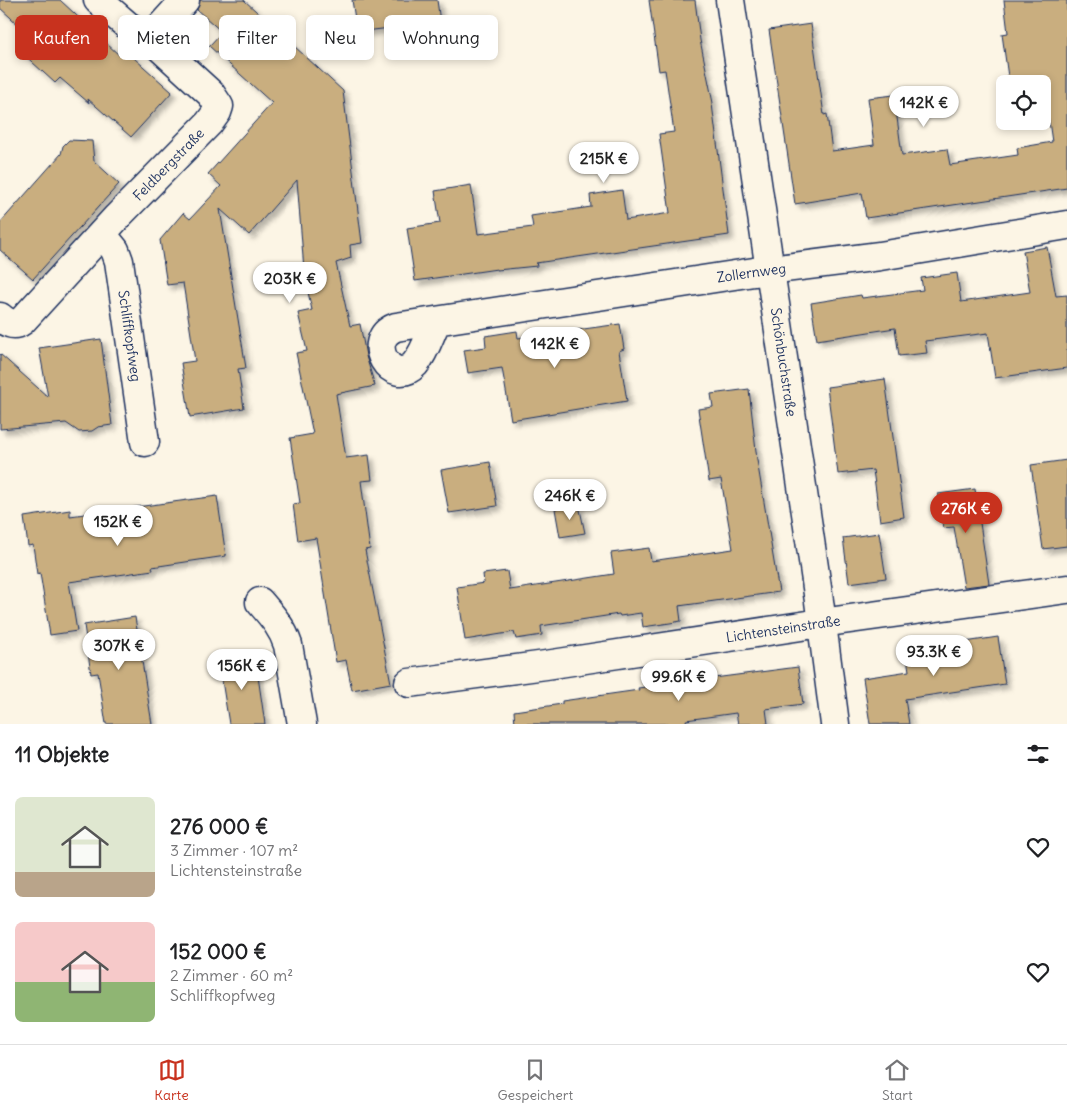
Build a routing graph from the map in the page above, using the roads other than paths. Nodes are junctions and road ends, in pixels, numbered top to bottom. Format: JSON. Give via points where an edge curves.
{"nodes":[{"id":1,"x":98,"y":0,"type":"edge"},
{"id":2,"x":185,"y":0,"type":"edge"},
{"id":3,"x":730,"y":0,"type":"edge"},
{"id":4,"x":171,"y":15,"type":"edge"},
{"id":5,"x":118,"y":17,"type":"edge"},
{"id":6,"x":174,"y":60,"type":"edge"},
{"id":7,"x":1067,"y":225,"type":"edge"},
{"id":8,"x":102,"y":234,"type":"junction"},
{"id":9,"x":770,"y":271,"type":"junction"},
{"id":10,"x":0,"y":317,"type":"edge"},
{"id":11,"x":436,"y":322,"type":"dead end"},
{"id":12,"x":145,"y":442,"type":"dead end"},
{"id":13,"x":1067,"y":588,"type":"edge"},
{"id":14,"x":260,"y":602,"type":"dead end"},
{"id":15,"x":822,"y":623,"type":"junction"},
{"id":16,"x":409,"y":683,"type":"dead end"},
{"id":17,"x":302,"y":724,"type":"edge"},
{"id":18,"x":835,"y":724,"type":"edge"}],
"edges":[{"from":1,"to":5,"type":"street","name":"Feldbergstraße"},
{"from":2,"to":4,"type":"street"},
{"from":3,"to":9,"type":"street","name":"Schönbuchstraße"},
{"from":6,"to":8,"type":"street","name":"Feldbergstraße","via":[[211,94],[219,106],[217,112]]},
{"from":7,"to":9,"type":"street","name":"Zollernweg"},
{"from":8,"to":10,"type":"street","name":"Feldbergstraße","via":[[22,321],[10,324]]},
{"from":8,"to":12,"type":"street","name":"Schliffkopfweg","via":[[110,241],[119,261]]},
{"from":9,"to":11,"type":"street","name":"Zollernweg"},
{"from":9,"to":15,"type":"street","name":"Schönbuchstraße"},
{"from":13,"to":15,"type":"street","name":"Lichtensteinstraße"},
{"from":14,"to":17,"type":"street","via":[[284,632]]},
{"from":15,"to":16,"type":"street","name":"Lichtensteinstraße"},
{"from":15,"to":18,"type":"street","name":"Schönbuchstraße"}]}
